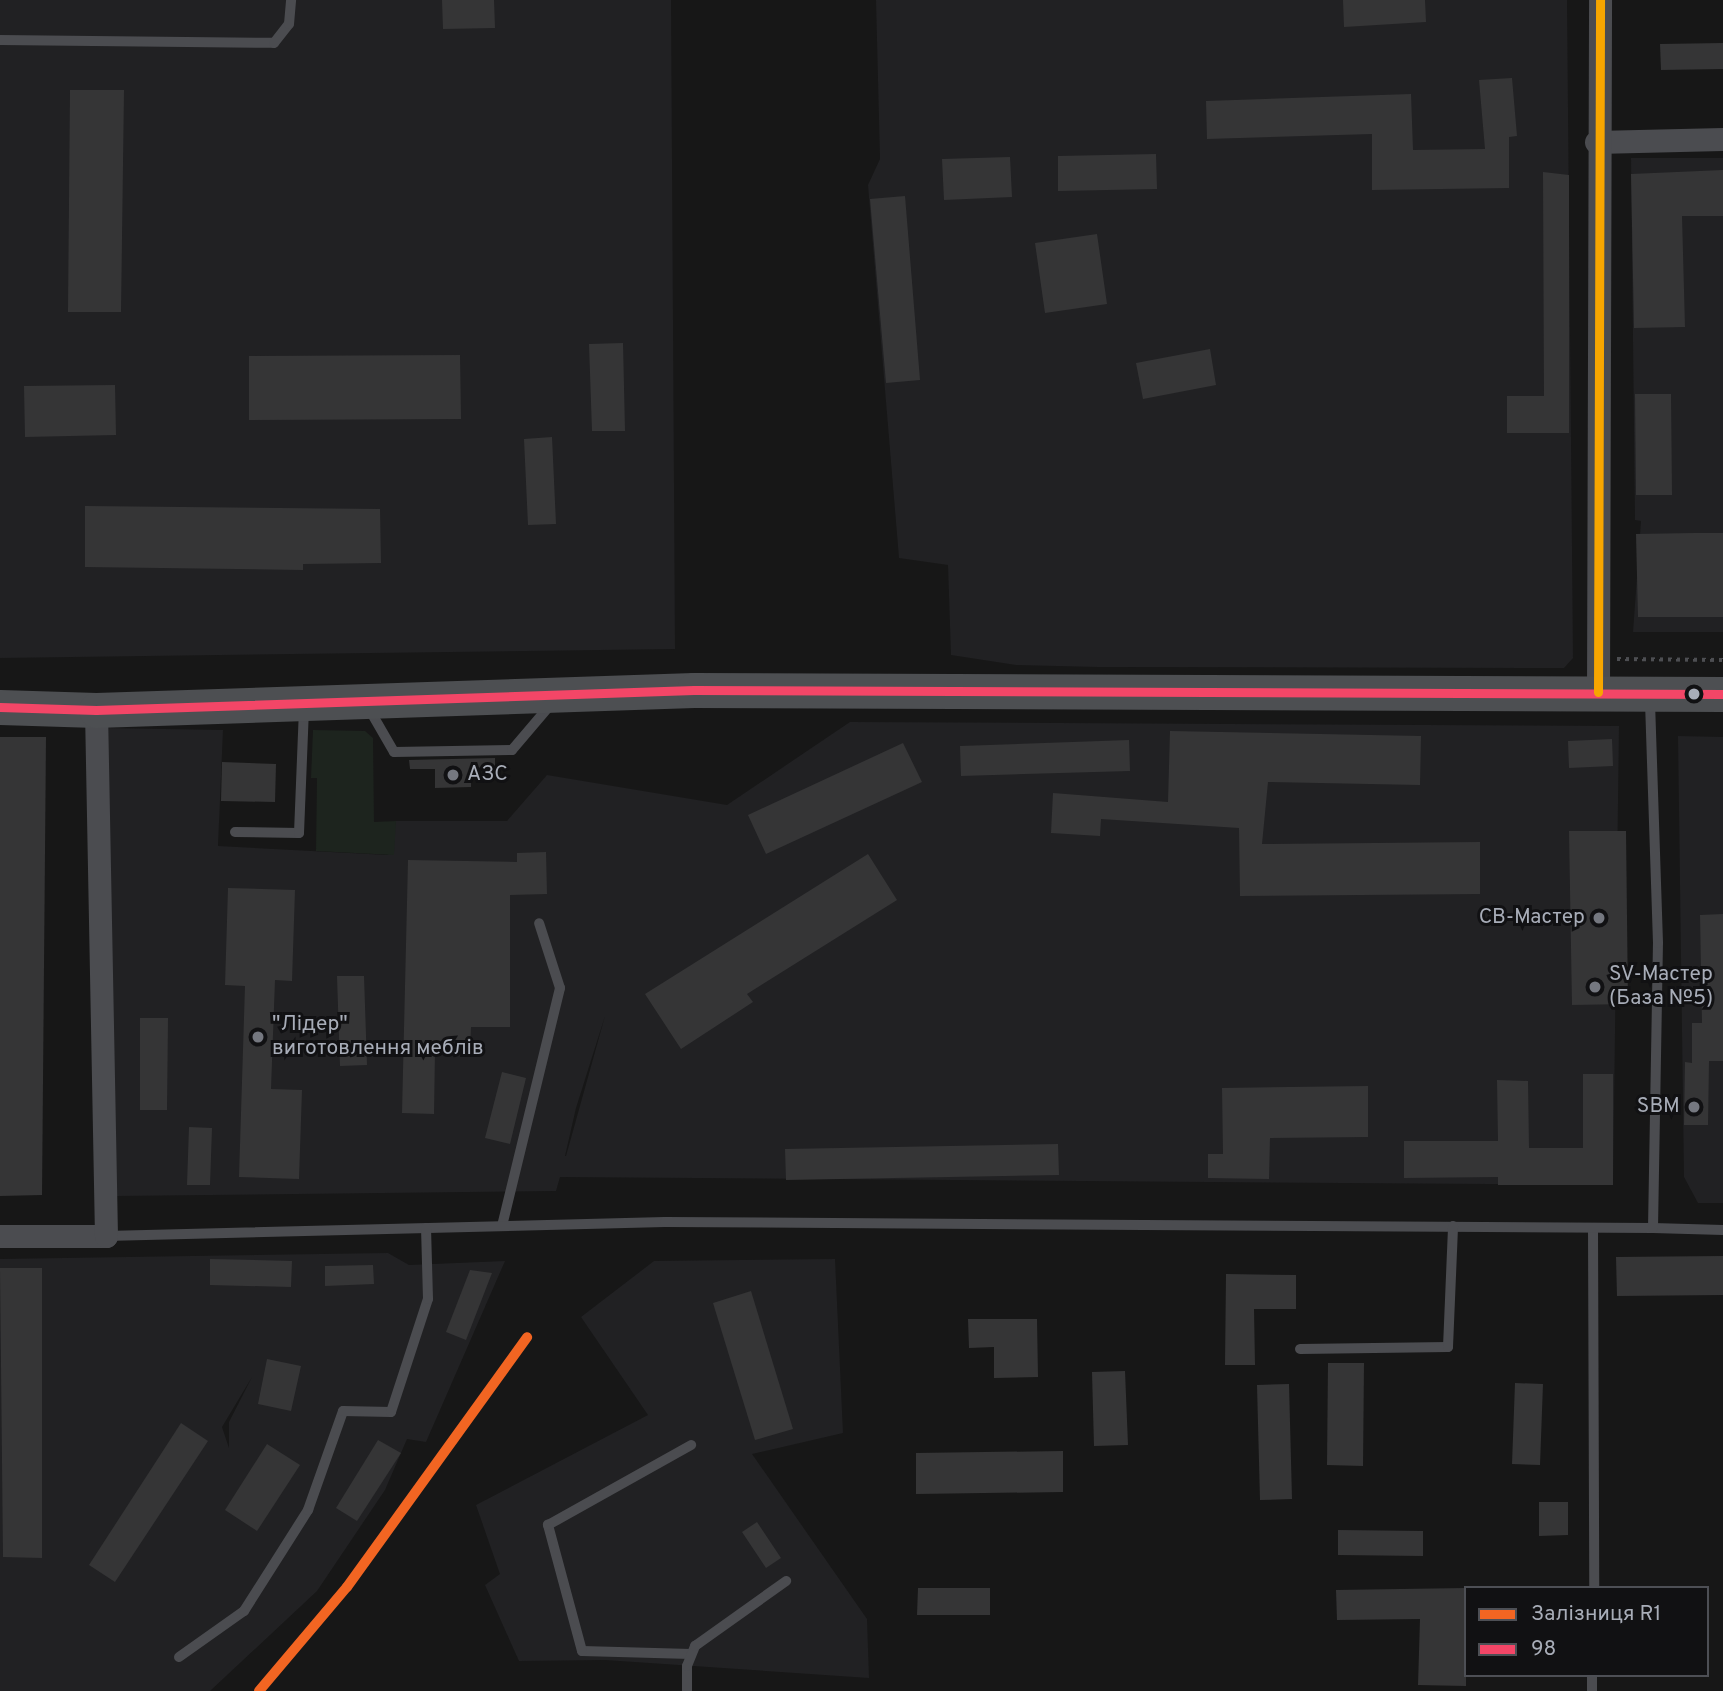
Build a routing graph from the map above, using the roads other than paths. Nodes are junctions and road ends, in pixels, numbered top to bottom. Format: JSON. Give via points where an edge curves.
{"nodes":[{"id":1,"x":291,"y":0,"type":"edge"},
{"id":2,"x":1600,"y":0,"type":"edge"},
{"id":3,"x":0,"y":40,"type":"edge"},
{"id":4,"x":1723,"y":139,"type":"edge"},
{"id":5,"x":1597,"y":142,"type":"junction"},
{"id":6,"x":1598,"y":676,"type":"junction"},
{"id":7,"x":1649,"y":693,"type":"junction"},
{"id":8,"x":1723,"y":694,"type":"edge"},
{"id":9,"x":558,"y":697,"type":"junction"},
{"id":10,"x":304,"y":702,"type":"junction"},
{"id":11,"x":365,"y":702,"type":"junction"},
{"id":12,"x":0,"y":707,"type":"edge"},
{"id":13,"x":96,"y":710,"type":"junction"},
{"id":14,"x":235,"y":832,"type":"dead end"},
{"id":15,"x":539,"y":923,"type":"dead end"},
{"id":16,"x":502,"y":1226,"type":"junction"},
{"id":17,"x":1453,"y":1226,"type":"junction"},
{"id":18,"x":426,"y":1228,"type":"junction"},
{"id":19,"x":1653,"y":1228,"type":"junction"},
{"id":20,"x":1593,"y":1229,"type":"junction"},
{"id":21,"x":1723,"y":1230,"type":"edge"},
{"id":22,"x":0,"y":1236,"type":"edge"},
{"id":23,"x":106,"y":1236,"type":"junction"},
{"id":24,"x":1300,"y":1349,"type":"dead end"},
{"id":25,"x":691,"y":1445,"type":"dead end"},
{"id":26,"x":786,"y":1581,"type":"dead end"},
{"id":27,"x":1594,"y":1586,"type":"edge"},
{"id":28,"x":691,"y":1654,"type":"junction"},
{"id":29,"x":179,"y":1657,"type":"dead end"},
{"id":30,"x":687,"y":1691,"type":"edge"}],
"edges":[{"from":1,"to":3,"type":"lane","via":[[289,24],[274,43]]},
{"from":2,"to":5,"type":"street"},
{"from":4,"to":5,"type":"street"},
{"from":5,"to":6,"type":"street"},
{"from":6,"to":7,"type":"main road"},
{"from":6,"to":9,"type":"main road","via":[[694,690]]},
{"from":7,"to":8,"type":"main road"},
{"from":7,"to":19,"type":"lane","via":[[1658,943]]},
{"from":9,"to":11,"type":"main road"},
{"from":9,"to":11,"type":"lane","via":[[513,750],[394,752]]},
{"from":10,"to":11,"type":"main road"},
{"from":10,"to":13,"type":"main road"},
{"from":10,"to":14,"type":"lane","via":[[299,832]]},
{"from":12,"to":13,"type":"main road"},
{"from":13,"to":23,"type":"street"},
{"from":15,"to":16,"type":"lane","via":[[560,988]]},
{"from":16,"to":17,"type":"lane","via":[[665,1222]]},
{"from":16,"to":18,"type":"lane"},
{"from":17,"to":20,"type":"lane"},
{"from":17,"to":24,"type":"lane","via":[[1448,1347]]},
{"from":18,"to":23,"type":"lane"},
{"from":18,"to":29,"type":"lane","via":[[428,1299],[391,1412],[343,1411],[308,1510],[244,1611]]},
{"from":19,"to":20,"type":"lane"},
{"from":19,"to":21,"type":"lane"},
{"from":20,"to":27,"type":"lane"},
{"from":22,"to":23,"type":"street"},
{"from":25,"to":28,"type":"lane","via":[[548,1525],[582,1651]]},
{"from":26,"to":28,"type":"lane","via":[[695,1646]]},
{"from":28,"to":30,"type":"lane"}]}
